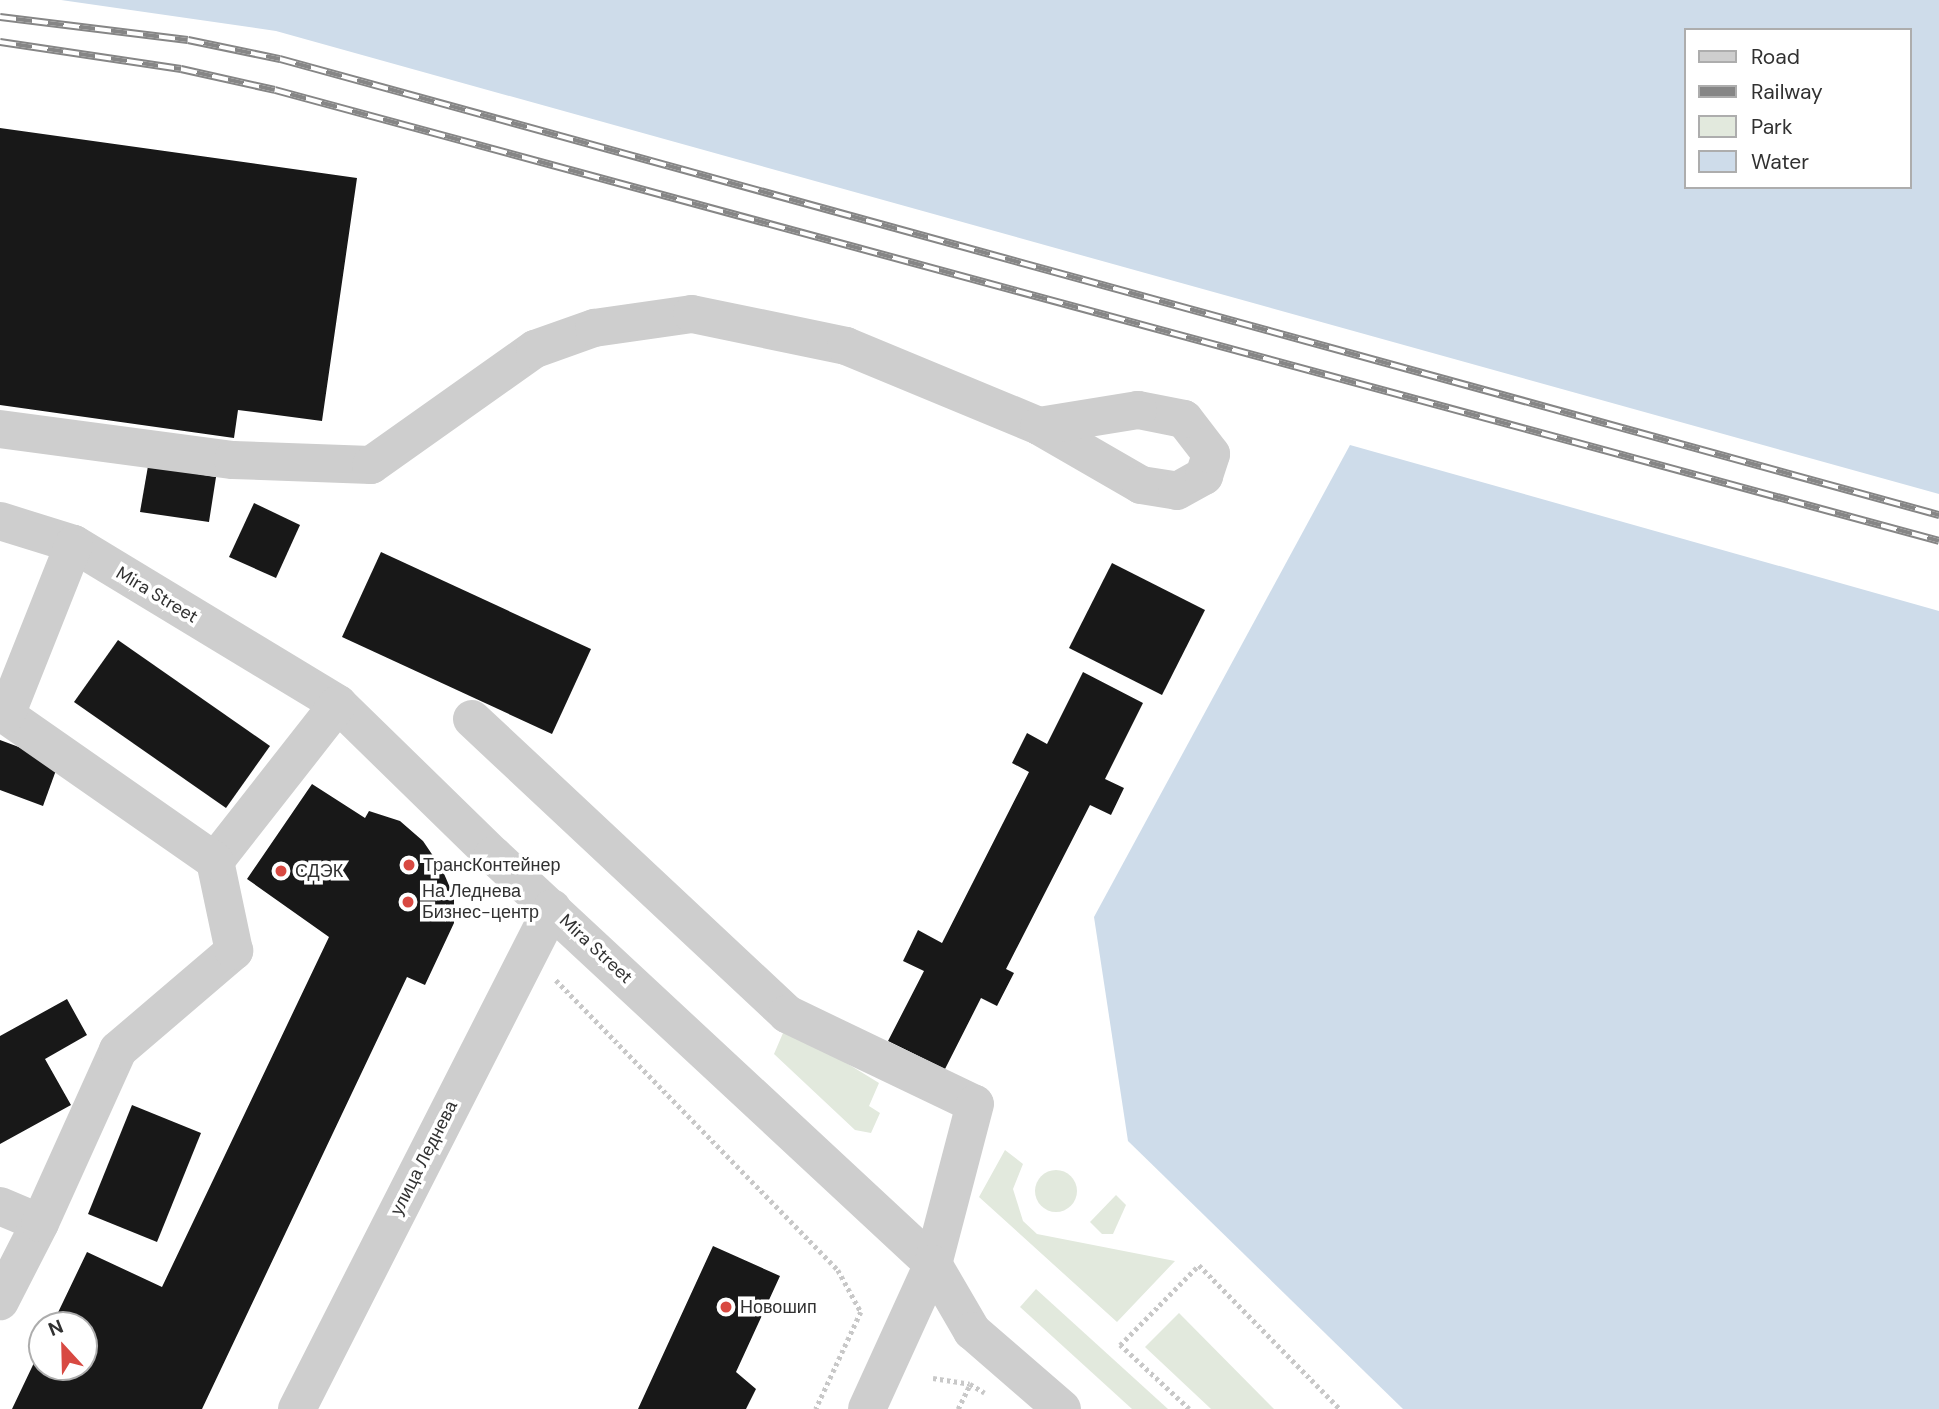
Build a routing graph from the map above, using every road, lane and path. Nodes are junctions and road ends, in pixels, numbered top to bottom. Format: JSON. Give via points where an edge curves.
{"nodes":[{"id":1,"x":1039,"y":426,"type":"dead end"},
{"id":2,"x":0,"y":429,"type":"edge"},
{"id":3,"x":3,"y":531,"type":"edge"},
{"id":4,"x":74,"y":544,"type":"junction"},
{"id":5,"x":338,"y":704,"type":"junction"},
{"id":6,"x":472,"y":719,"type":"dead end"},
{"id":7,"x":215,"y":862,"type":"junction"},
{"id":8,"x":552,"y":908,"type":"junction"},
{"id":9,"x":529,"y":953,"type":"junction"},
{"id":10,"x":0,"y":1206,"type":"edge"},
{"id":11,"x":40,"y":1223,"type":"junction"},
{"id":12,"x":933,"y":1264,"type":"junction"},
{"id":13,"x":0,"y":1301,"type":"edge"},
{"id":14,"x":933,"y":1378,"type":"dead end"},
{"id":15,"x":970,"y":1384,"type":"junction"},
{"id":16,"x":992,"y":1396,"type":"dead end"},
{"id":17,"x":296,"y":1409,"type":"edge"},
{"id":18,"x":816,"y":1409,"type":"edge"},
{"id":19,"x":867,"y":1409,"type":"edge"},
{"id":20,"x":958,"y":1409,"type":"edge"},
{"id":21,"x":1062,"y":1409,"type":"edge"},
{"id":22,"x":1189,"y":1409,"type":"edge"},
{"id":23,"x":1340,"y":1409,"type":"edge"}],
"edges":[{"from":1,"to":2,"type":"street","via":[[846,346],[692,314],[594,328],[535,349],[371,465],[233,460]]},
{"from":3,"to":4,"type":"street","name":"Mira Street"},
{"from":4,"to":5,"type":"street","name":"Mira Street"},
{"from":4,"to":7,"type":"street","via":[[6,715]]},
{"from":5,"to":7,"type":"street"},
{"from":5,"to":8,"type":"street","name":"Mira Street"},
{"from":6,"to":12,"type":"street","via":[[786,1014],[975,1104]]},
{"from":7,"to":11,"type":"street","via":[[233,951],[118,1050]]},
{"from":8,"to":9,"type":"street","name":"улица Леднева"},
{"from":8,"to":12,"type":"street","name":"Mira Street"},
{"from":9,"to":17,"type":"street","name":"улица Леднева"},
{"from":9,"to":18,"type":"path","via":[[838,1270],[861,1312]]},
{"from":10,"to":11,"type":"street"},
{"from":11,"to":13,"type":"street"},
{"from":12,"to":19,"type":"street"},
{"from":12,"to":21,"type":"street","name":"Mira Street","via":[[972,1331]]},
{"from":14,"to":15,"type":"path"},
{"from":15,"to":16,"type":"path"},
{"from":15,"to":20,"type":"path"},
{"from":22,"to":23,"type":"path","via":[[1120,1345],[1199,1265]]}]}
